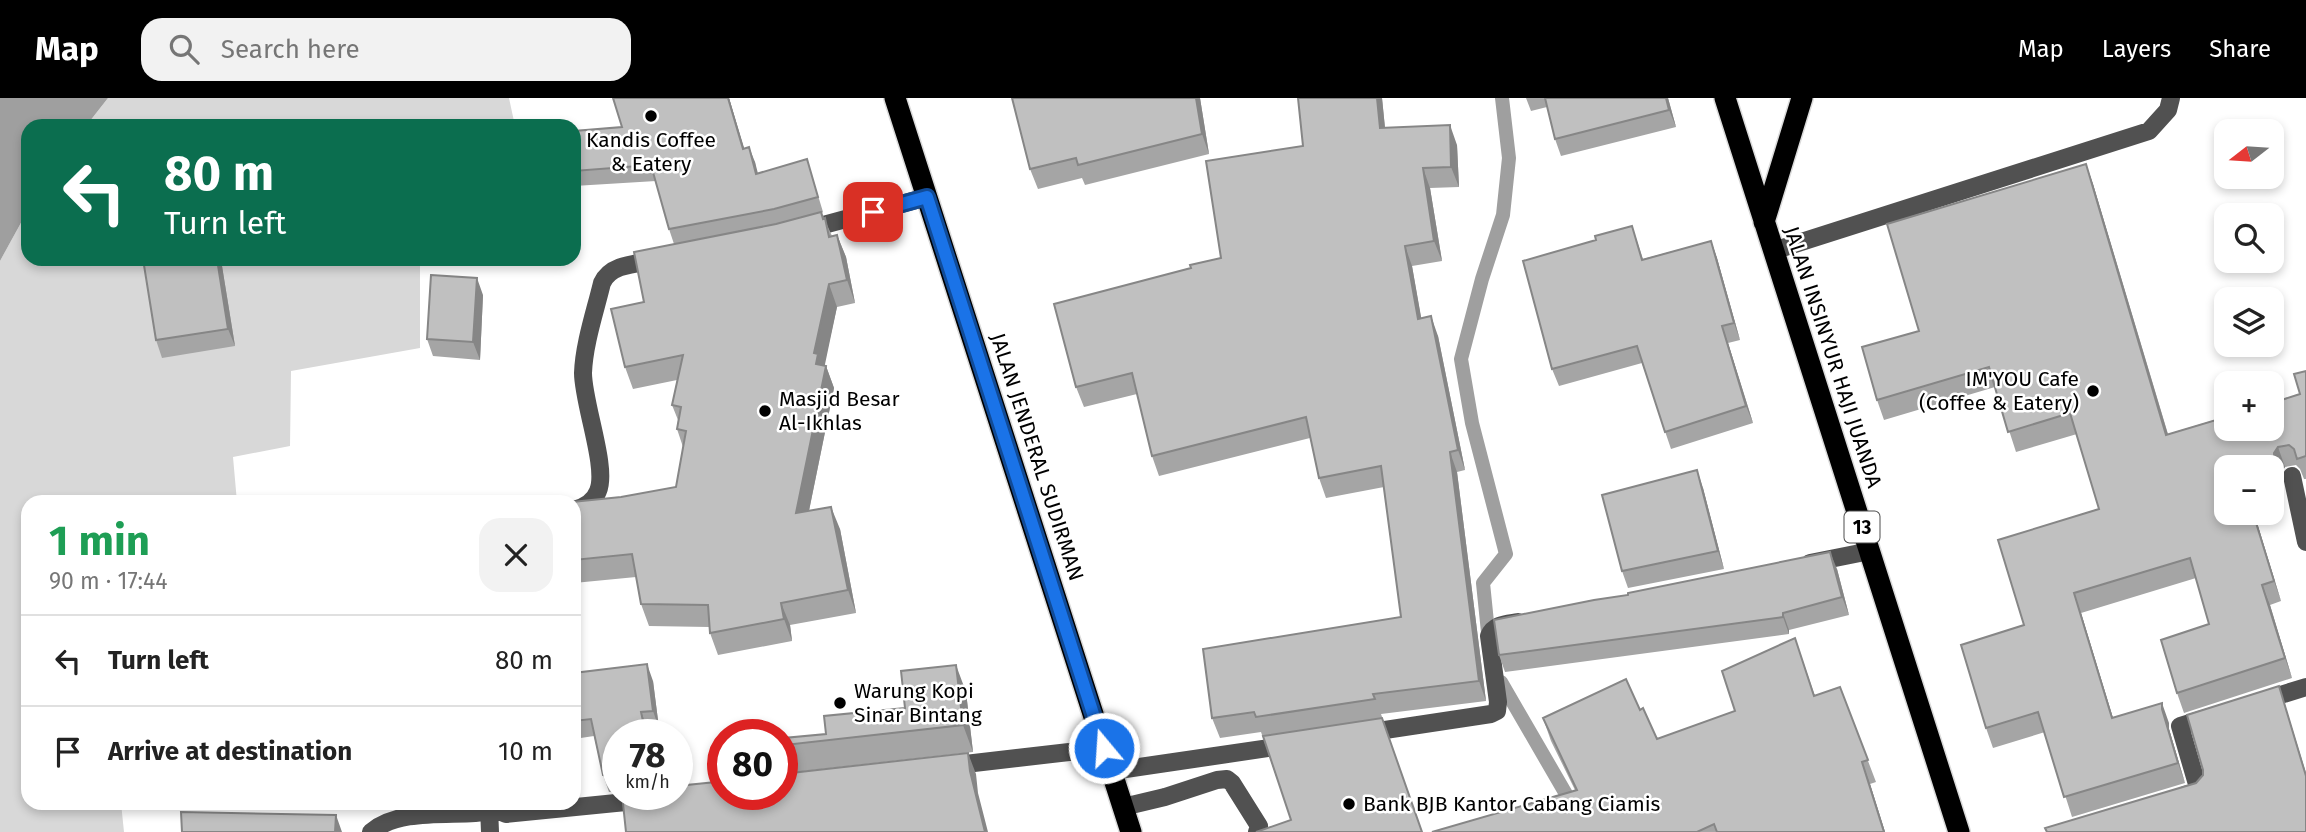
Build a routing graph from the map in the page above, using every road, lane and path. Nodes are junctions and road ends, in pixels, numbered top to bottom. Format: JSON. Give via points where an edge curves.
{"nodes":[{"id":1,"x":895,"y":98,"type":"edge"},
{"id":2,"x":1724,"y":98,"type":"edge"},
{"id":3,"x":1802,"y":98,"type":"edge"},
{"id":4,"x":2171,"y":98,"type":"edge"},
{"id":5,"x":927,"y":197,"type":"junction"},
{"id":6,"x":1764,"y":222,"type":"junction"},
{"id":7,"x":782,"y":235,"type":"edge"},
{"id":8,"x":1773,"y":251,"type":"junction"},
{"id":9,"x":677,"y":256,"type":"edge"},
{"id":10,"x":2292,"y":476,"type":"edge"},
{"id":11,"x":581,"y":508,"type":"edge"},
{"id":12,"x":2306,"y":541,"type":"edge"},
{"id":13,"x":1870,"y":551,"type":"junction"},
{"id":14,"x":1790,"y":567,"type":"edge"},
{"id":15,"x":1538,"y":618,"type":"edge"},
{"id":16,"x":2306,"y":687,"type":"edge"},
{"id":17,"x":1342,"y":737,"type":"edge"},
{"id":18,"x":1302,"y":743,"type":"edge"},
{"id":19,"x":1104,"y":748,"type":"junction"},
{"id":20,"x":930,"y":768,"type":"edge"},
{"id":21,"x":1112,"y":772,"type":"junction"},
{"id":22,"x":2174,"y":798,"type":"edge"},
{"id":23,"x":602,"y":805,"type":"edge"},
{"id":24,"x":581,"y":807,"type":"edge"},
{"id":25,"x":1123,"y":807,"type":"junction"},
{"id":26,"x":481,"y":810,"type":"edge"},
{"id":27,"x":490,"y":810,"type":"edge"},
{"id":28,"x":499,"y":810,"type":"edge"},
{"id":29,"x":547,"y":810,"type":"edge"},
{"id":30,"x":371,"y":832,"type":"edge"},
{"id":31,"x":490,"y":832,"type":"edge"},
{"id":32,"x":1131,"y":832,"type":"edge"},
{"id":33,"x":1257,"y":832,"type":"edge"},
{"id":34,"x":1959,"y":832,"type":"edge"}],
"edges":[{"from":1,"to":5,"type":"highway","name":"JALAN JENDERAL SUDIRMAN"},
{"from":2,"to":6,"type":"highway","name":"JALAN INSINYUR HAJI JUANDA","number":"13"},
{"from":3,"to":6,"type":"highway"},
{"from":4,"to":8,"type":"street","via":[[2168,110],[2149,131]]},
{"from":5,"to":7,"type":"street"},
{"from":5,"to":19,"type":"highway","name":"JALAN JENDERAL SUDIRMAN"},
{"from":6,"to":8,"type":"highway","name":"JALAN INSINYUR HAJI JUANDA","number":"13"},
{"from":8,"to":13,"type":"highway","name":"JALAN INSINYUR HAJI JUANDA","number":"13"},
{"from":9,"to":11,"type":"street","via":[[615,268],[605,277],[583,376],[601,483],[593,500]]},
{"from":10,"to":12,"type":"street"},
{"from":13,"to":14,"type":"street"},
{"from":13,"to":34,"type":"highway","name":"JALAN INSINYUR HAJI JUANDA","number":"13"},
{"from":15,"to":17,"type":"street","via":[[1492,629],[1497,711]]},
{"from":16,"to":22,"type":"street","via":[[2180,726],[2199,791]]},
{"from":18,"to":21,"type":"street"},
{"from":19,"to":20,"type":"street"},
{"from":19,"to":21,"type":"highway","name":"JALAN JENDERAL SUDIRMAN"},
{"from":21,"to":25,"type":"highway","name":"JALAN JENDERAL SUDIRMAN"},
{"from":23,"to":24,"type":"street"},
{"from":25,"to":32,"type":"highway","name":"JALAN JENDERAL SUDIRMAN"},
{"from":25,"to":33,"type":"street","via":[[1227,779],[1259,826]]},
{"from":26,"to":30,"type":"street","via":[[388,821]]},
{"from":27,"to":31,"type":"street"},
{"from":28,"to":29,"type":"street","via":[[506,814]]}]}
